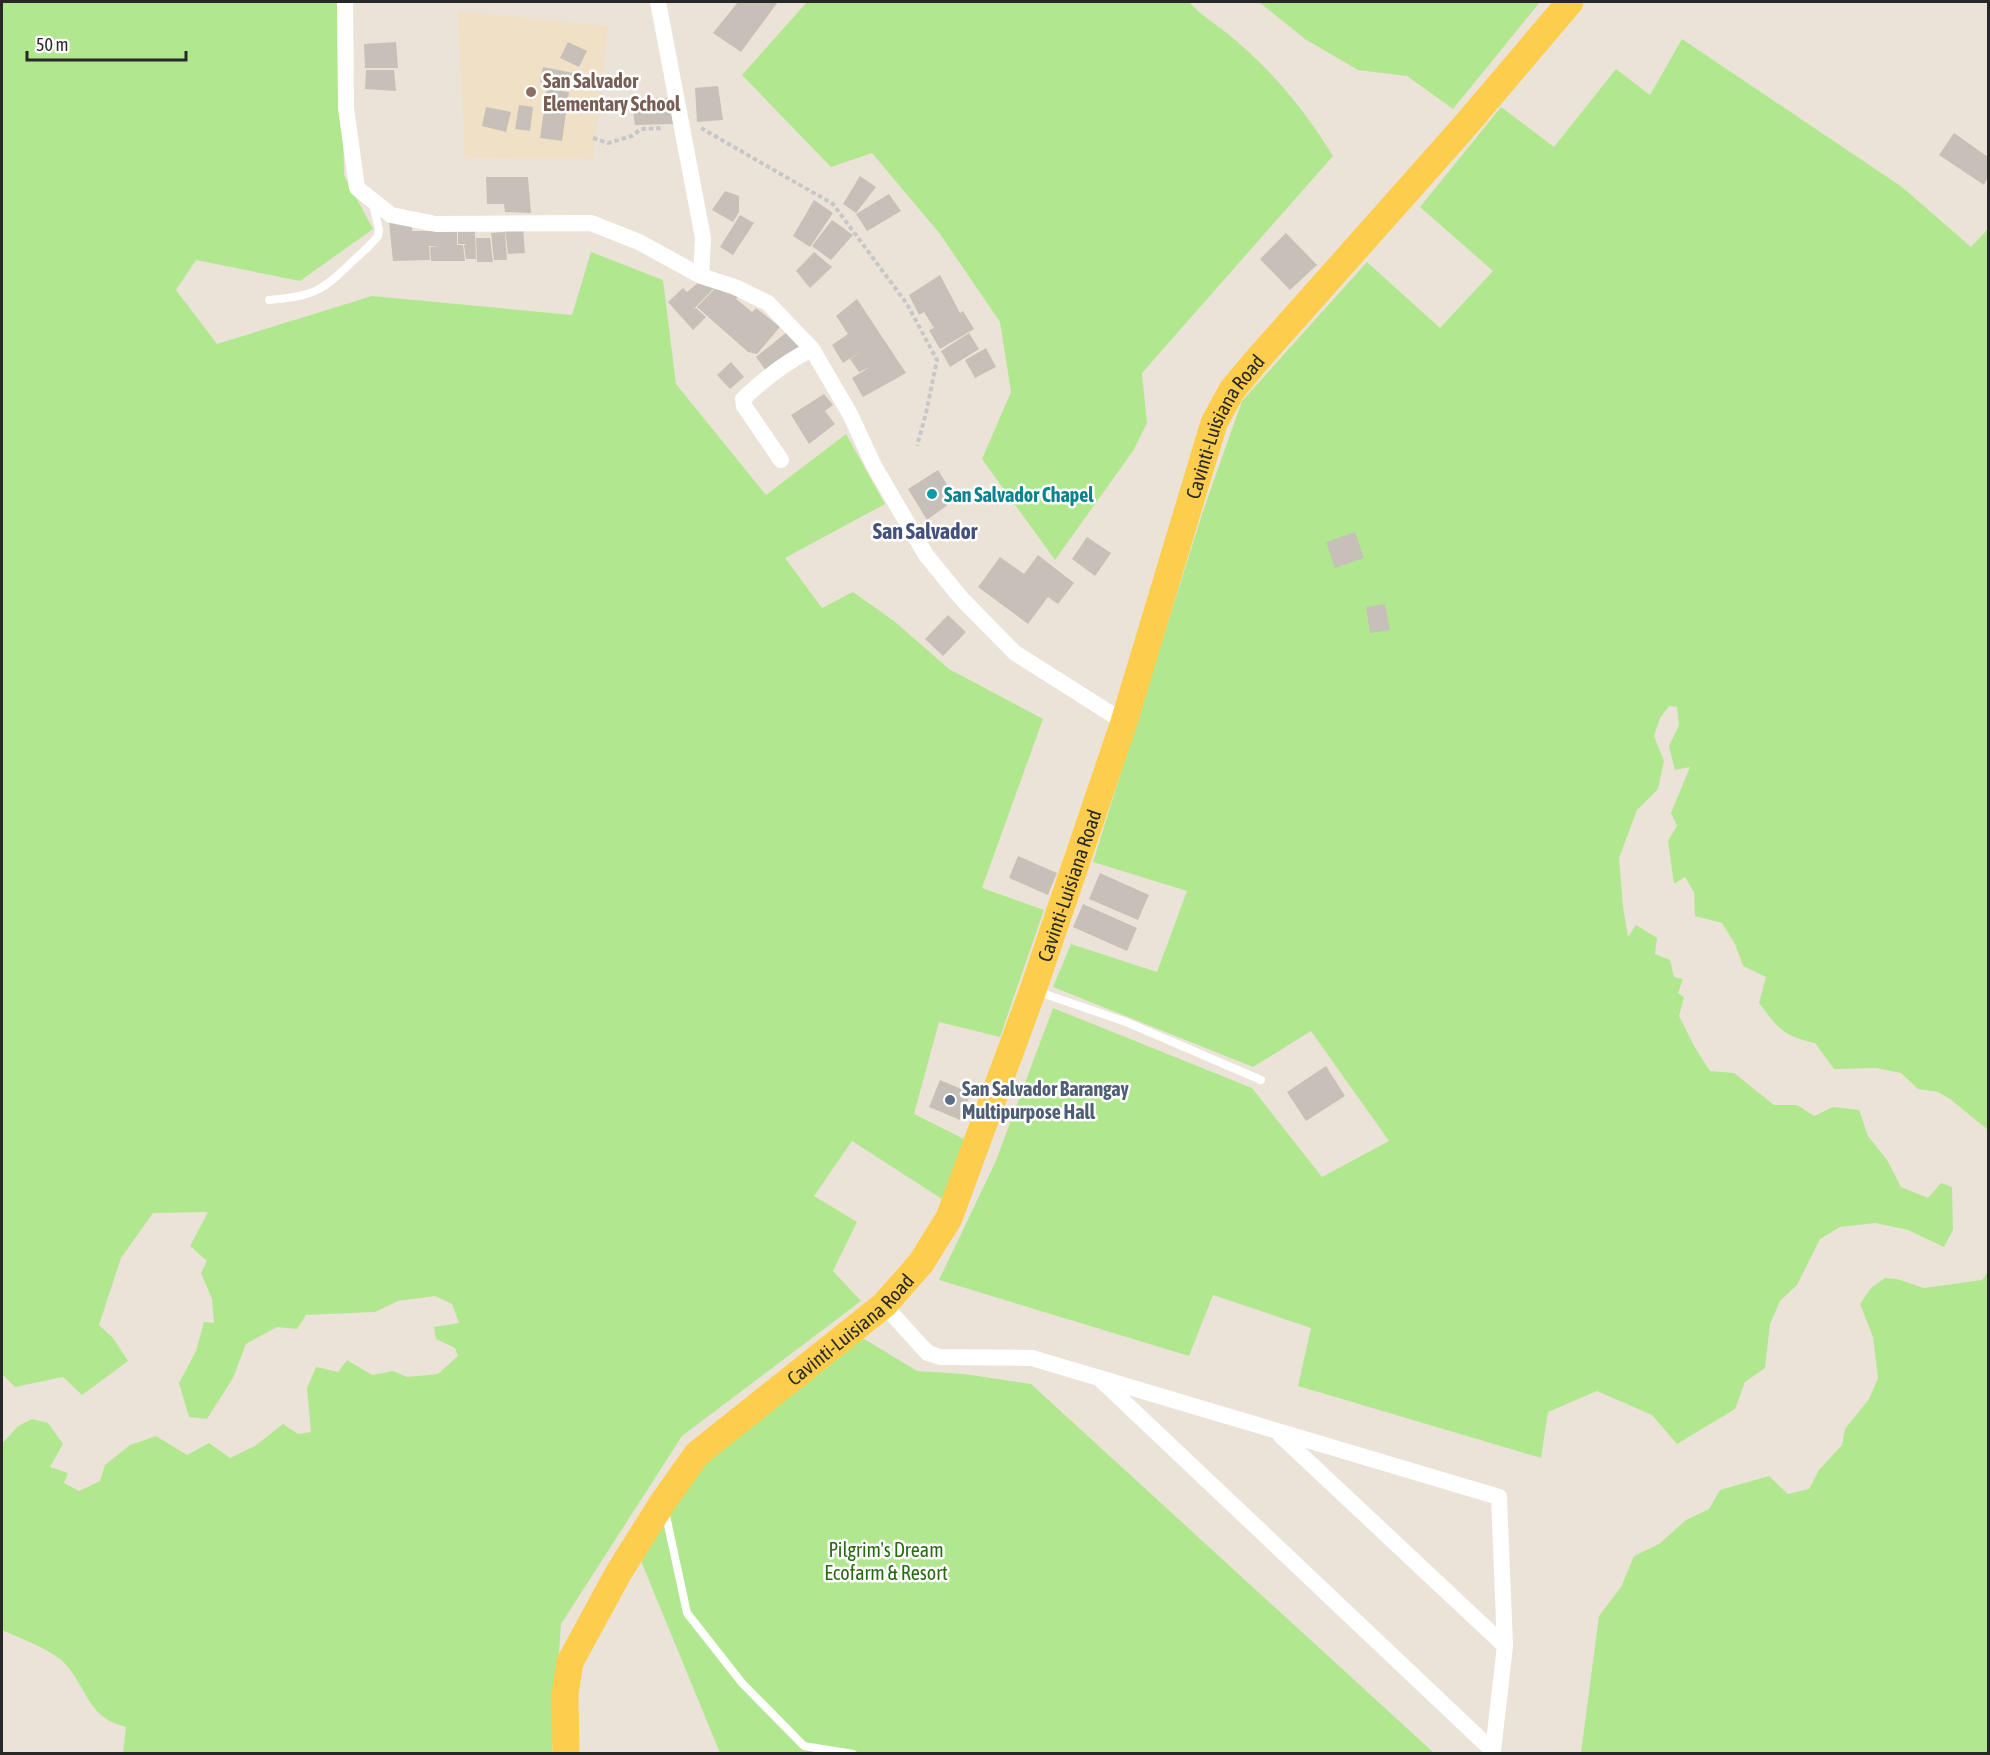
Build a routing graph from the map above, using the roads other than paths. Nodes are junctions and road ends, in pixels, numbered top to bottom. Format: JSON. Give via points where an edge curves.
{"nodes":[{"id":1,"x":345,"y":2,"type":"edge"},
{"id":2,"x":658,"y":2,"type":"edge"},
{"id":3,"x":1570,"y":2,"type":"edge"},
{"id":4,"x":372,"y":200,"type":"junction"},
{"id":5,"x":701,"y":276,"type":"junction"},
{"id":6,"x":269,"y":300,"type":"dead end"},
{"id":7,"x":812,"y":350,"type":"junction"},
{"id":8,"x":781,"y":460,"type":"dead end"},
{"id":9,"x":1124,"y":722,"type":"junction"},
{"id":10,"x":1033,"y":990,"type":"junction"},
{"id":11,"x":1261,"y":1080,"type":"dead end"},
{"id":12,"x":884,"y":1305,"type":"junction"},
{"id":13,"x":1098,"y":1377,"type":"junction"},
{"id":14,"x":1276,"y":1432,"type":"junction"},
{"id":15,"x":663,"y":1502,"type":"junction"},
{"id":16,"x":1505,"y":1646,"type":"junction"},
{"id":17,"x":566,"y":1754,"type":"edge"},
{"id":18,"x":853,"y":1754,"type":"edge"}],
"edges":[{"from":1,"to":4,"type":"street","via":[[347,120],[357,188]]},
{"from":2,"to":5,"type":"street","via":[[703,238]]},
{"from":3,"to":9,"type":"main road","name":"Cavinti-Luisiana Road","via":[[1232,390],[1214,423]]},
{"from":4,"to":5,"type":"street","via":[[391,215],[436,224],[591,223],[639,242]]},
{"from":4,"to":6,"type":"lane","via":[[379,230],[373,243],[328,285],[300,298]]},
{"from":5,"to":7,"type":"street","via":[[735,286],[768,303]]},
{"from":7,"to":8,"type":"street","via":[[765,378],[743,399]]},
{"from":7,"to":9,"type":"street","via":[[926,555],[961,598],[1015,653]]},
{"from":9,"to":10,"type":"main road","name":"Cavinti-Luisiana Road"},
{"from":10,"to":11,"type":"lane","via":[[1126,1022]]},
{"from":10,"to":12,"type":"main road","name":"Cavinti-Luisiana Road","via":[[949,1218],[921,1263]]},
{"from":12,"to":13,"type":"street","via":[[928,1353],[940,1357],[1032,1358]]},
{"from":12,"to":15,"type":"main road","name":"Cavinti-Luisiana Road","via":[[697,1454]]},
{"from":13,"to":14,"type":"street"},
{"from":13,"to":16,"type":"street","via":[[1493,1751]]},
{"from":14,"to":16,"type":"street"},
{"from":14,"to":16,"type":"street","via":[[1500,1497]]},
{"from":15,"to":17,"type":"main road","name":"Cavinti-Luisiana Road","via":[[570,1662],[565,1694]]},
{"from":15,"to":18,"type":"lane","via":[[687,1613],[742,1683],[804,1746]]}]}
